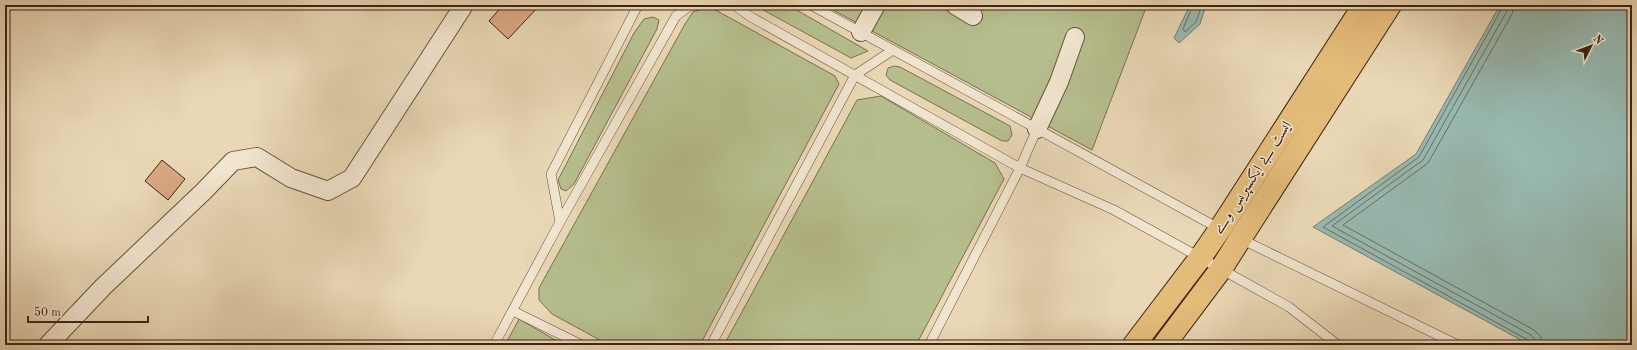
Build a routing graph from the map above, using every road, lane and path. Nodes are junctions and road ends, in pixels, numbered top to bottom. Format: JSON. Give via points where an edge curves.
{"nodes":[{"id":1,"x":464,"y":5,"type":"edge"},
{"id":2,"x":638,"y":5,"type":"edge"},
{"id":3,"x":692,"y":5,"type":"edge"},
{"id":4,"x":734,"y":5,"type":"edge"},
{"id":5,"x":811,"y":5,"type":"edge"},
{"id":6,"x":876,"y":5,"type":"edge"},
{"id":7,"x":955,"y":5,"type":"edge"},
{"id":8,"x":1364,"y":5,"type":"edge"},
{"id":9,"x":1390,"y":5,"type":"edge"},
{"id":10,"x":973,"y":16,"type":"dead end"},
{"id":11,"x":861,"y":32,"type":"junction"},
{"id":12,"x":1075,"y":37,"type":"dead end"},
{"id":13,"x":893,"y":50,"type":"junction"},
{"id":14,"x":855,"y":75,"type":"junction"},
{"id":15,"x":1037,"y":129,"type":"junction"},
{"id":16,"x":1020,"y":168,"type":"junction"},
{"id":17,"x":560,"y":222,"type":"junction"},
{"id":18,"x":1230,"y":234,"type":"junction"},
{"id":19,"x":1200,"y":258,"type":"junction"},
{"id":20,"x":1221,"y":269,"type":"junction"},
{"id":21,"x":513,"y":310,"type":"junction"},
{"id":22,"x":48,"y":345,"type":"edge"},
{"id":23,"x":494,"y":345,"type":"edge"},
{"id":24,"x":582,"y":345,"type":"edge"},
{"id":25,"x":711,"y":345,"type":"edge"},
{"id":26,"x":928,"y":345,"type":"edge"},
{"id":27,"x":1134,"y":345,"type":"edge"},
{"id":28,"x":1164,"y":345,"type":"edge"},
{"id":29,"x":1338,"y":345,"type":"edge"},
{"id":30,"x":1458,"y":345,"type":"edge"}],
"edges":[{"from":1,"to":22,"type":"street","via":[[352,178],[328,191],[291,178],[257,157],[233,161],[103,287]]},
{"from":2,"to":17,"type":"lane","via":[[551,174]]},
{"from":3,"to":17,"type":"lane","via":[[676,16]]},
{"from":4,"to":14,"type":"lane"},
{"from":5,"to":11,"type":"lane"},
{"from":6,"to":11,"type":"street"},
{"from":7,"to":10,"type":"street"},
{"from":8,"to":18,"type":"main road","name":"ایسٹ بے ایکسپریس وے"},
{"from":9,"to":18,"type":"main road","name":"ایسٹ بے ایکسپریس وے"},
{"from":11,"to":13,"type":"lane"},
{"from":12,"to":15,"type":"street","via":[[1059,82]]},
{"from":13,"to":14,"type":"lane"},
{"from":13,"to":15,"type":"lane"},
{"from":14,"to":16,"type":"lane"},
{"from":14,"to":25,"type":"lane"},
{"from":15,"to":16,"type":"lane"},
{"from":15,"to":18,"type":"lane"},
{"from":16,"to":19,"type":"lane","via":[[1114,210]]},
{"from":16,"to":26,"type":"lane"},
{"from":17,"to":21,"type":"lane"},
{"from":18,"to":19,"type":"main road","name":"ایسٹ بے ایکسپریس وے"},
{"from":18,"to":20,"type":"main road","name":"ایسٹ بے ایکسپریس وے"},
{"from":18,"to":30,"type":"lane"},
{"from":19,"to":20,"type":"lane"},
{"from":19,"to":27,"type":"main road","name":"ایسٹ بے ایکسپریس وے"},
{"from":20,"to":28,"type":"main road","name":"ایسٹ بے ایکسپریس وے"},
{"from":20,"to":29,"type":"lane","via":[[1289,307]]},
{"from":21,"to":23,"type":"lane"},
{"from":21,"to":24,"type":"lane"}]}
